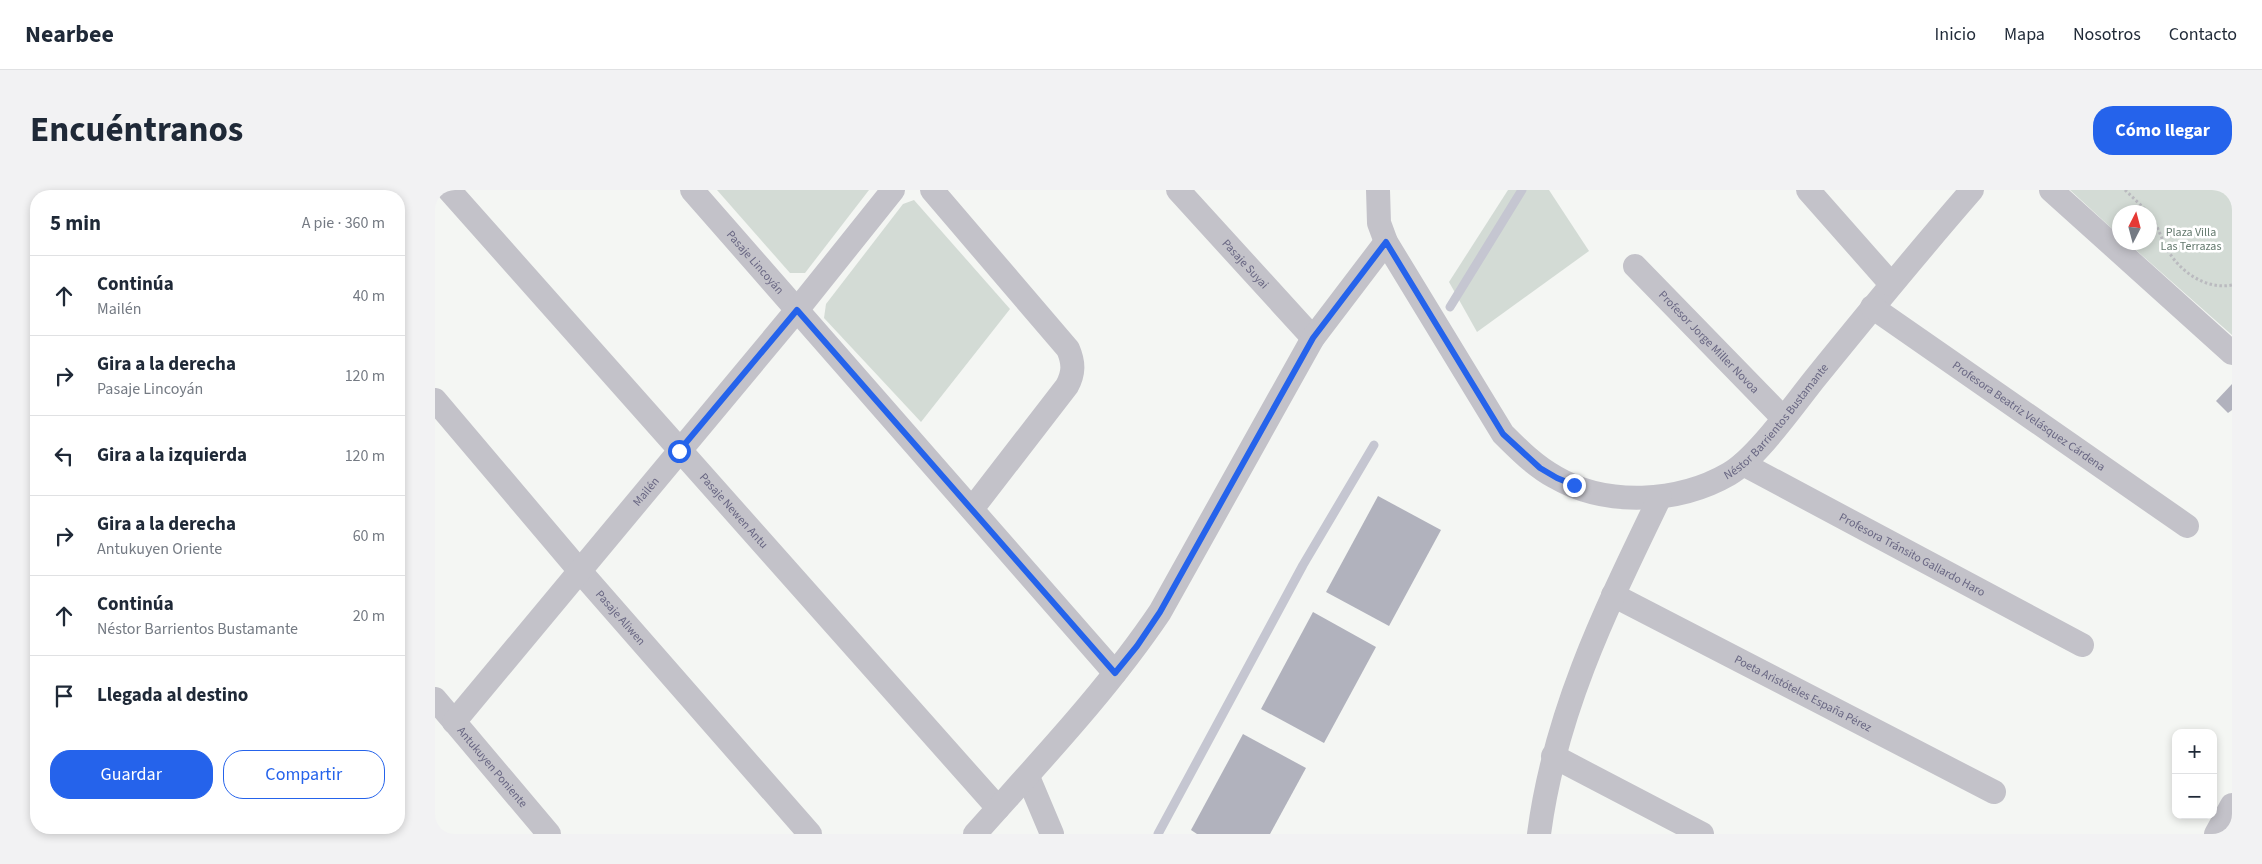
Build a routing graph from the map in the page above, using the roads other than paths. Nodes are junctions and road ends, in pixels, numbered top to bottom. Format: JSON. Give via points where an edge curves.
{"nodes":[{"id":1,"x":449,"y":190,"type":"edge"},
{"id":2,"x":692,"y":190,"type":"edge"},
{"id":3,"x":893,"y":190,"type":"edge"},
{"id":4,"x":932,"y":190,"type":"edge"},
{"id":5,"x":1178,"y":190,"type":"edge"},
{"id":6,"x":1378,"y":190,"type":"edge"},
{"id":7,"x":1807,"y":190,"type":"edge"},
{"id":8,"x":1971,"y":190,"type":"edge"},
{"id":9,"x":2051,"y":190,"type":"edge"},
{"id":10,"x":1386,"y":242,"type":"junction"},
{"id":11,"x":1635,"y":266,"type":"dead end"},
{"id":12,"x":1891,"y":284,"type":"junction"},
{"id":13,"x":1872,"y":307,"type":"junction"},
{"id":14,"x":797,"y":310,"type":"junction"},
{"id":15,"x":1313,"y":338,"type":"junction"},
{"id":16,"x":2232,"y":353,"type":"edge"},
{"id":17,"x":435,"y":400,"type":"edge"},
{"id":18,"x":1783,"y":418,"type":"junction"},
{"id":19,"x":679,"y":451,"type":"junction"},
{"id":20,"x":1743,"y":464,"type":"junction"},
{"id":21,"x":1660,"y":497,"type":"junction"},
{"id":22,"x":972,"y":509,"type":"junction"},
{"id":23,"x":2187,"y":526,"type":"dead end"},
{"id":24,"x":579,"y":570,"type":"junction"},
{"id":25,"x":1613,"y":596,"type":"junction"},
{"id":26,"x":2082,"y":645,"type":"dead end"},
{"id":27,"x":1115,"y":673,"type":"junction"},
{"id":28,"x":435,"y":699,"type":"edge"},
{"id":29,"x":454,"y":722,"type":"junction"},
{"id":30,"x":1553,"y":756,"type":"junction"},
{"id":31,"x":1028,"y":777,"type":"junction"},
{"id":32,"x":1994,"y":792,"type":"dead end"},
{"id":33,"x":2232,"y":805,"type":"edge"},
{"id":34,"x":998,"y":808,"type":"junction"},
{"id":35,"x":549,"y":834,"type":"edge"},
{"id":36,"x":810,"y":834,"type":"edge"},
{"id":37,"x":975,"y":834,"type":"edge"},
{"id":38,"x":1051,"y":834,"type":"edge"},
{"id":39,"x":1539,"y":834,"type":"edge"},
{"id":40,"x":1702,"y":834,"type":"edge"},
{"id":41,"x":2216,"y":834,"type":"edge"}],
"edges":[{"from":1,"to":19,"type":"street","name":"Pasaje Newen Antu"},
{"from":2,"to":14,"type":"street","name":"Pasaje Lincoyán"},
{"from":3,"to":14,"type":"street","name":"Mailén"},
{"from":4,"to":22,"type":"street","via":[[1068,349],[1072,359],[1073,369],[1067,386]]},
{"from":5,"to":15,"type":"street","name":"Pasaje Suyai"},
{"from":6,"to":10,"type":"street","name":"Néstor Barrientos Bustamante","via":[[1379,224]]},
{"from":7,"to":12,"type":"street"},
{"from":8,"to":12,"type":"street","name":"Néstor Barrientos Bustamante"},
{"from":9,"to":16,"type":"street"},
{"from":10,"to":15,"type":"street"},
{"from":10,"to":21,"type":"street","name":"Néstor Barrientos Bustamante","via":[[1503,434],[1514,445],[1540,468],[1574,485],[1613,495]]},
{"from":11,"to":18,"type":"street","name":"Profesor Jorge Miller Novoa"},
{"from":12,"to":13,"type":"street","name":"Néstor Barrientos Bustamante"},
{"from":13,"to":18,"type":"street","name":"Néstor Barrientos Bustamante"},
{"from":13,"to":23,"type":"street","name":"Profesora Beatriz Velásquez Cárdena"},
{"from":14,"to":19,"type":"street","name":"Mailén"},
{"from":14,"to":22,"type":"street","name":"Pasaje Lincoyán"},
{"from":15,"to":27,"type":"street","via":[[1160,612]]},
{"from":17,"to":24,"type":"street","name":"Pasaje Aliwen"},
{"from":18,"to":20,"type":"street","name":"Néstor Barrientos Bustamante"},
{"from":19,"to":24,"type":"street","name":"Mailén"},
{"from":19,"to":34,"type":"street","name":"Pasaje Newen Antu"},
{"from":20,"to":21,"type":"street","name":"Néstor Barrientos Bustamante","via":[[1711,483]]},
{"from":20,"to":26,"type":"street","name":"Profesora Tránsito Gallardo Haro"},
{"from":21,"to":25,"type":"street"},
{"from":22,"to":27,"type":"street","name":"Pasaje Lincoyán"},
{"from":24,"to":29,"type":"street","name":"Mailén"},
{"from":24,"to":36,"type":"street","name":"Pasaje Aliwen"},
{"from":25,"to":30,"type":"street","via":[[1581,667]]},
{"from":25,"to":32,"type":"street","name":"Poeta Aristóteles España Pérez"},
{"from":27,"to":31,"type":"street"},
{"from":28,"to":29,"type":"street","name":"Antukuyen Poniente"},
{"from":29,"to":35,"type":"street","name":"Antukuyen Poniente"},
{"from":30,"to":39,"type":"street"},
{"from":30,"to":40,"type":"street"},
{"from":31,"to":34,"type":"street"},
{"from":31,"to":38,"type":"street"},
{"from":33,"to":41,"type":"street"},
{"from":34,"to":37,"type":"street"}]}
